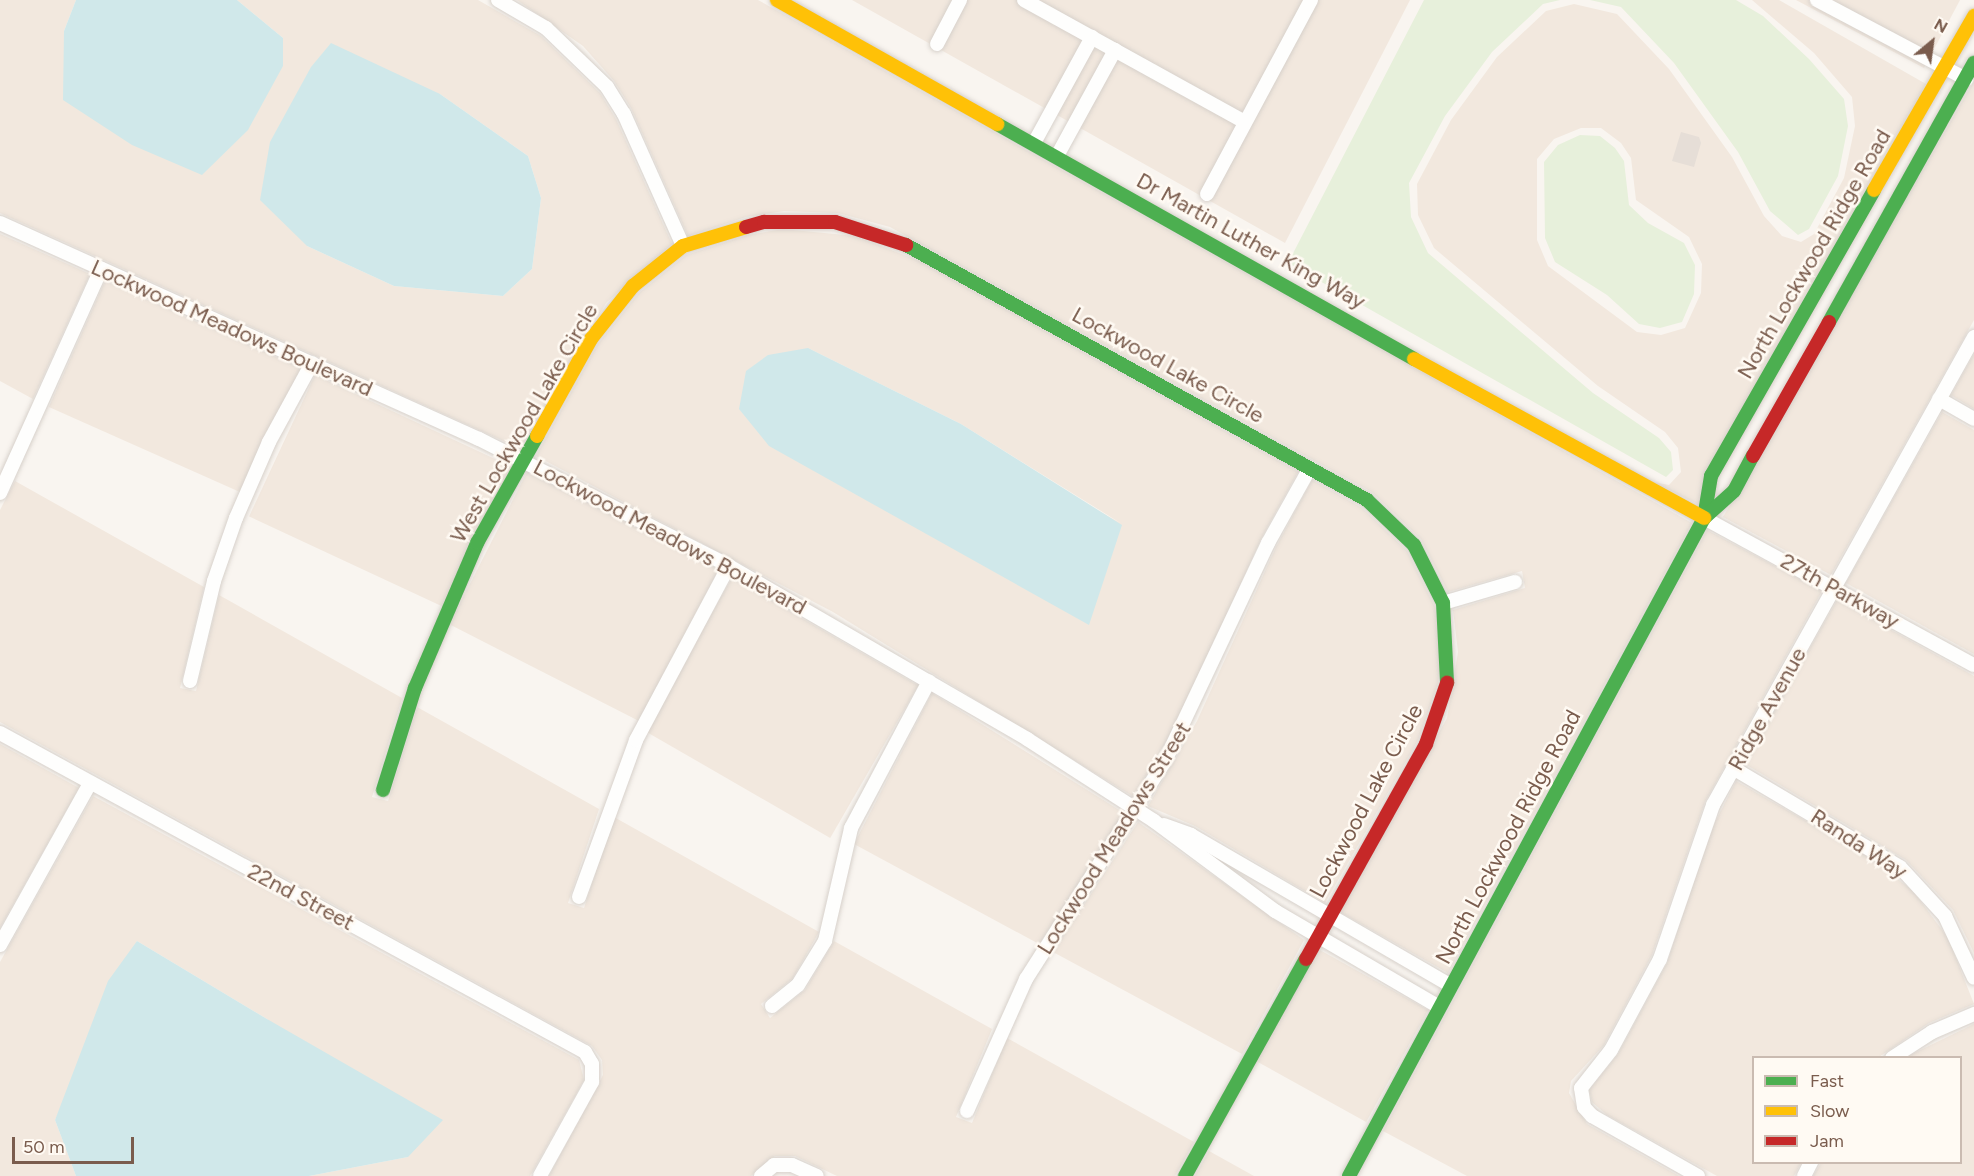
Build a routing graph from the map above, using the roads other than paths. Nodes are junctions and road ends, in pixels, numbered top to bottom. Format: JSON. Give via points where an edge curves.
{"nodes":[{"id":1,"x":498,"y":0,"type":"edge"},
{"id":2,"x":777,"y":0,"type":"edge"},
{"id":3,"x":960,"y":0,"type":"edge"},
{"id":4,"x":1024,"y":0,"type":"edge"},
{"id":5,"x":1311,"y":0,"type":"edge"},
{"id":6,"x":1817,"y":0,"type":"edge"},
{"id":7,"x":1974,"y":16,"type":"edge"},
{"id":8,"x":1092,"y":37,"type":"junction"},
{"id":9,"x":937,"y":44,"type":"dead end"},
{"id":10,"x":1115,"y":50,"type":"junction"},
{"id":11,"x":1974,"y":63,"type":"edge"},
{"id":12,"x":1945,"y":67,"type":"junction"},
{"id":13,"x":1966,"y":79,"type":"junction"},
{"id":14,"x":1245,"y":122,"type":"junction"},
{"id":15,"x":1034,"y":143,"type":"junction"},
{"id":16,"x":1057,"y":156,"type":"junction"},
{"id":17,"x":1207,"y":194,"type":"dead end"},
{"id":18,"x":0,"y":224,"type":"edge"},
{"id":19,"x":683,"y":246,"type":"junction"},
{"id":20,"x":101,"y":269,"type":"junction"},
{"id":21,"x":966,"y":277,"type":"joint"},
{"id":22,"x":1974,"y":337,"type":"edge"},
{"id":23,"x":312,"y":363,"type":"junction"},
{"id":24,"x":1939,"y":399,"type":"junction"},
{"id":25,"x":1974,"y":419,"type":"edge"},
{"id":26,"x":524,"y":460,"type":"junction"},
{"id":27,"x":1310,"y":468,"type":"junction"},
{"id":28,"x":0,"y":493,"type":"edge"},
{"id":29,"x":1704,"y":518,"type":"junction"},
{"id":30,"x":729,"y":566,"type":"junction"},
{"id":31,"x":1515,"y":582,"type":"dead end"},
{"id":32,"x":1834,"y":587,"type":"junction"},
{"id":33,"x":1443,"y":603,"type":"junction"},
{"id":34,"x":1974,"y":665,"type":"edge"},
{"id":35,"x":190,"y":681,"type":"dead end"},
{"id":36,"x":929,"y":681,"type":"junction"},
{"id":37,"x":0,"y":733,"type":"edge"},
{"id":38,"x":1733,"y":768,"type":"junction"},
{"id":39,"x":90,"y":783,"type":"junction"},
{"id":40,"x":382,"y":790,"type":"dead end"},
{"id":41,"x":1136,"y":810,"type":"junction"},
{"id":42,"x":1154,"y":821,"type":"junction"},
{"id":43,"x":579,"y":897,"type":"dead end"},
{"id":44,"x":1328,"y":916,"type":"junction"},
{"id":45,"x":1316,"y":937,"type":"junction"},
{"id":46,"x":0,"y":945,"type":"edge"},
{"id":47,"x":1974,"y":978,"type":"edge"},
{"id":48,"x":1451,"y":986,"type":"junction"},
{"id":49,"x":772,"y":1006,"type":"dead end"},
{"id":50,"x":1439,"y":1007,"type":"junction"},
{"id":51,"x":1974,"y":1014,"type":"edge"},
{"id":52,"x":1895,"y":1056,"type":"edge"},
{"id":53,"x":968,"y":1111,"type":"dead end"},
{"id":54,"x":540,"y":1176,"type":"edge"},
{"id":55,"x":761,"y":1176,"type":"edge"},
{"id":56,"x":817,"y":1176,"type":"edge"},
{"id":57,"x":1185,"y":1176,"type":"edge"},
{"id":58,"x":1349,"y":1176,"type":"edge"},
{"id":59,"x":1698,"y":1176,"type":"edge"}],
"edges":[{"from":1,"to":19,"type":"street","via":[[546,28],[607,87],[624,114]]},
{"from":2,"to":15,"type":"street","name":"Dr Martin Luther King Way"},
{"from":3,"to":9,"type":"street"},
{"from":4,"to":8,"type":"street"},
{"from":5,"to":14,"type":"street"},
{"from":6,"to":12,"type":"street"},
{"from":7,"to":12,"type":"street","name":"North Lockwood Ridge Road"},
{"from":8,"to":10,"type":"street"},
{"from":8,"to":15,"type":"street"},
{"from":10,"to":14,"type":"street"},
{"from":10,"to":16,"type":"street"},
{"from":11,"to":13,"type":"street","name":"North Lockwood Ridge Road"},
{"from":12,"to":13,"type":"street"},
{"from":12,"to":29,"type":"street","name":"North Lockwood Ridge Road","via":[[1711,476]]},
{"from":13,"to":29,"type":"street","name":"North Lockwood Ridge Road","via":[[1734,491]]},
{"from":14,"to":17,"type":"street"},
{"from":15,"to":16,"type":"street","name":"Dr Martin Luther King Way"},
{"from":16,"to":29,"type":"street","name":"Dr Martin Luther King Way","via":[[1592,460]]},
{"from":18,"to":20,"type":"street","name":"Lockwood Meadows Boulevard"},
{"from":19,"to":21,"type":"street","name":"West Lockwood Lake Circle","via":[[764,222],[835,222],[885,235]]},
{"from":19,"to":26,"type":"street","name":"West Lockwood Lake Circle","via":[[613,308]]},
{"from":20,"to":23,"type":"street","name":"Lockwood Meadows Boulevard"},
{"from":20,"to":28,"type":"street"},
{"from":21,"to":27,"type":"street","name":"Lockwood Lake Circle"},
{"from":22,"to":24,"type":"street","name":"Ridge Avenue"},
{"from":23,"to":26,"type":"street","name":"Lockwood Meadows Boulevard"},
{"from":23,"to":35,"type":"street","via":[[269,442],[236,518],[214,581]]},
{"from":24,"to":25,"type":"street"},
{"from":24,"to":32,"type":"street","name":"Ridge Avenue"},
{"from":26,"to":30,"type":"street","name":"Lockwood Meadows Boulevard"},
{"from":26,"to":40,"type":"street","name":"West Lockwood Lake Circle","via":[[442,616]]},
{"from":27,"to":33,"type":"street","name":"Lockwood Lake Circle","via":[[1367,500],[1398,525],[1430,572]]},
{"from":27,"to":41,"type":"street","name":"Lockwood Meadows Street","via":[[1268,543],[1189,717]]},
{"from":29,"to":32,"type":"street","name":"27th Parkway"},
{"from":29,"to":48,"type":"street","name":"North Lockwood Ridge Road"},
{"from":30,"to":36,"type":"street","name":"Lockwood Meadows Boulevard"},
{"from":30,"to":43,"type":"street","via":[[636,740]]},
{"from":31,"to":33,"type":"street"},
{"from":32,"to":34,"type":"street","name":"27th Parkway"},
{"from":32,"to":38,"type":"street","name":"Ridge Avenue"},
{"from":33,"to":44,"type":"street","name":"Lockwood Lake Circle","via":[[1449,652],[1439,715]]},
{"from":36,"to":41,"type":"street","name":"Lockwood Meadows Boulevard"},
{"from":36,"to":49,"type":"street","via":[[851,828],[825,941],[798,985]]},
{"from":37,"to":39,"type":"street","name":"22nd Street"},
{"from":38,"to":47,"type":"street","name":"Randa Way","via":[[1907,873],[1945,916]]},
{"from":38,"to":59,"type":"street","name":"Ridge Avenue","via":[[1703,828],[1660,958],[1611,1050],[1581,1088],[1592,1116]]},
{"from":39,"to":46,"type":"street"},
{"from":39,"to":54,"type":"street","name":"22nd Street","via":[[585,1053],[593,1069],[592,1082]]},
{"from":41,"to":42,"type":"street","name":"Lockwood Meadows Boulevard"},
{"from":41,"to":53,"type":"street","name":"Lockwood Meadows Street","via":[[1026,979]]},
{"from":42,"to":44,"type":"street","name":"Lockwood Meadows Boulevard","via":[[1191,835]]},
{"from":42,"to":45,"type":"street","name":"Lockwood Meadows Boulevard"},
{"from":44,"to":45,"type":"street","name":"Lockwood Lake Circle"},
{"from":44,"to":48,"type":"street","name":"Lockwood Meadows Boulevard"},
{"from":45,"to":50,"type":"street","name":"Lockwood Meadows Boulevard"},
{"from":45,"to":57,"type":"street","name":"Lockwood Lake Circle"},
{"from":48,"to":50,"type":"street","name":"North Lockwood Ridge Road"},
{"from":50,"to":58,"type":"street","name":"North Lockwood Ridge Road"},
{"from":51,"to":52,"type":"street","via":[[1932,1032]]},
{"from":55,"to":56,"type":"street","via":[[774,1165],[792,1165]]}]}
